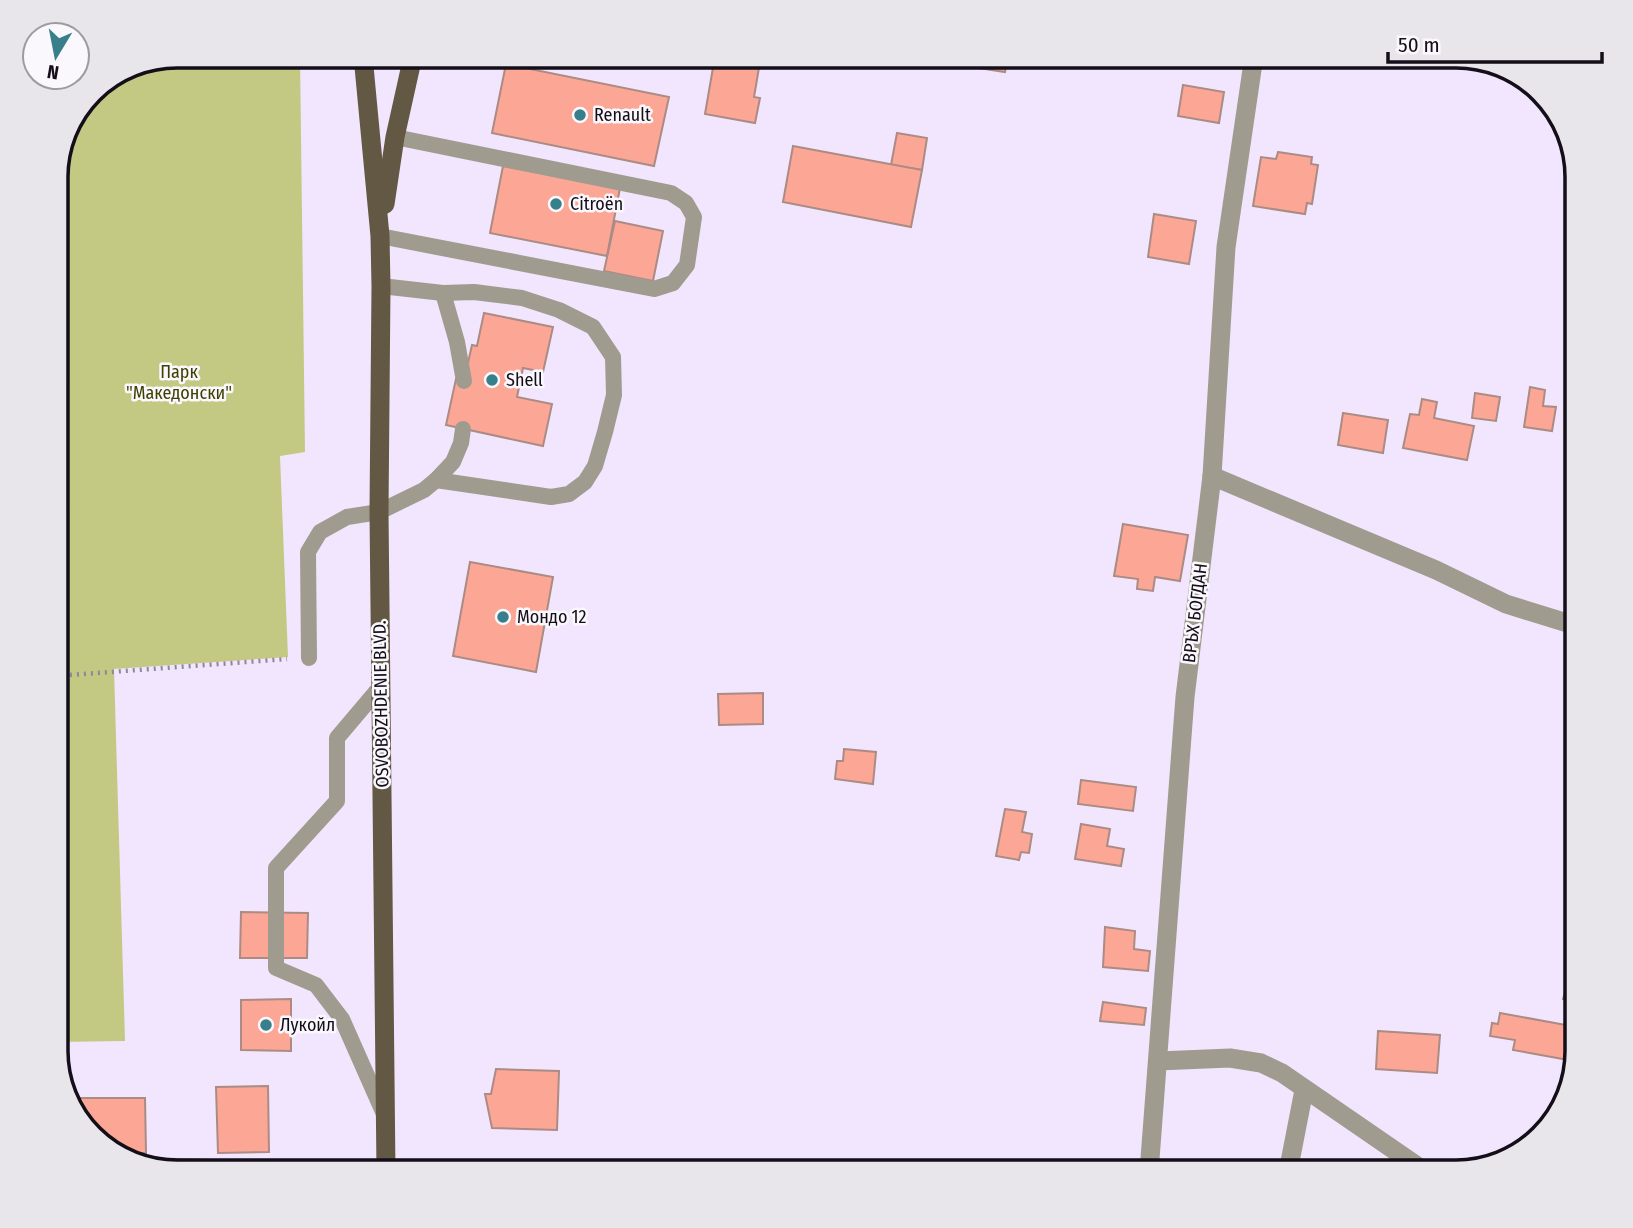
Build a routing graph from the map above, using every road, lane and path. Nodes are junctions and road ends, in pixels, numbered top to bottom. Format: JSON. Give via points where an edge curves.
{"nodes":[{"id":1,"x":364,"y":68,"type":"edge"},
{"id":2,"x":410,"y":68,"type":"edge"},
{"id":3,"x":1252,"y":68,"type":"edge"},
{"id":4,"x":395,"y":137,"type":"junction"},
{"id":5,"x":380,"y":236,"type":"junction"},
{"id":6,"x":381,"y":286,"type":"junction"},
{"id":7,"x":443,"y":293,"type":"junction"},
{"id":8,"x":464,"y":381,"type":"dead end"},
{"id":9,"x":463,"y":429,"type":"dead end"},
{"id":10,"x":1212,"y":476,"type":"junction"},
{"id":11,"x":436,"y":480,"type":"junction"},
{"id":12,"x":379,"y":512,"type":"junction"},
{"id":13,"x":1565,"y":622,"type":"edge"},
{"id":14,"x":309,"y":658,"type":"joint"},
{"id":15,"x":68,"y":675,"type":"edge"},
{"id":16,"x":381,"y":685,"type":"junction"},
{"id":17,"x":1158,"y":1061,"type":"junction"},
{"id":18,"x":1304,"y":1090,"type":"junction"},
{"id":19,"x":386,"y":1118,"type":"junction"},
{"id":20,"x":386,"y":1160,"type":"edge"},
{"id":21,"x":1150,"y":1160,"type":"edge"},
{"id":22,"x":1290,"y":1160,"type":"edge"},
{"id":23,"x":1408,"y":1160,"type":"edge"}],
"edges":[{"from":1,"to":5,"type":"main road","name":"OSVOBOZHDENIE BLVD."},
{"from":2,"to":4,"type":"main road","name":"OSVOBOZHDENIE BLVD."},
{"from":3,"to":10,"type":"street","name":"ВРЪХ БОГДАН","via":[[1226,247]]},
{"from":4,"to":5,"type":"main road","name":"OSVOBOZHDENIE BLVD."},
{"from":4,"to":5,"type":"lane","via":[[671,193],[687,203],[694,217],[687,265],[673,283],[654,289]]},
{"from":5,"to":6,"type":"main road","name":"OSVOBOZHDENIE BLVD."},
{"from":6,"to":7,"type":"lane"},
{"from":6,"to":12,"type":"main road","name":"OSVOBOZHDENIE BLVD."},
{"from":7,"to":8,"type":"lane"},
{"from":7,"to":11,"type":"lane","via":[[522,298],[593,327],[613,357],[614,395],[595,466],[585,482],[569,494],[551,497]]},
{"from":9,"to":11,"type":"lane","via":[[453,462]]},
{"from":10,"to":13,"type":"street","via":[[1506,604]]},
{"from":10,"to":17,"type":"street","name":"ВРЪХ БОГДАН","via":[[1185,697]]},
{"from":11,"to":12,"type":"lane"},
{"from":12,"to":14,"type":"lane","via":[[347,517],[320,532],[307,552]]},
{"from":12,"to":16,"type":"main road","name":"OSVOBOZHDENIE BLVD."},
{"from":14,"to":15,"type":"path"},
{"from":16,"to":19,"type":"main road","name":"OSVOBOZHDENIE BLVD."},
{"from":16,"to":19,"type":"lane","via":[[337,738],[337,801],[276,868],[276,968],[316,985],[342,1019]]},
{"from":17,"to":18,"type":"street","via":[[1230,1058],[1261,1063]]},
{"from":17,"to":21,"type":"street","name":"ВРЪХ БОГДАН"},
{"from":18,"to":22,"type":"street"},
{"from":18,"to":23,"type":"street"},
{"from":19,"to":20,"type":"main road","name":"OSVOBOZHDENIE BLVD."}]}
